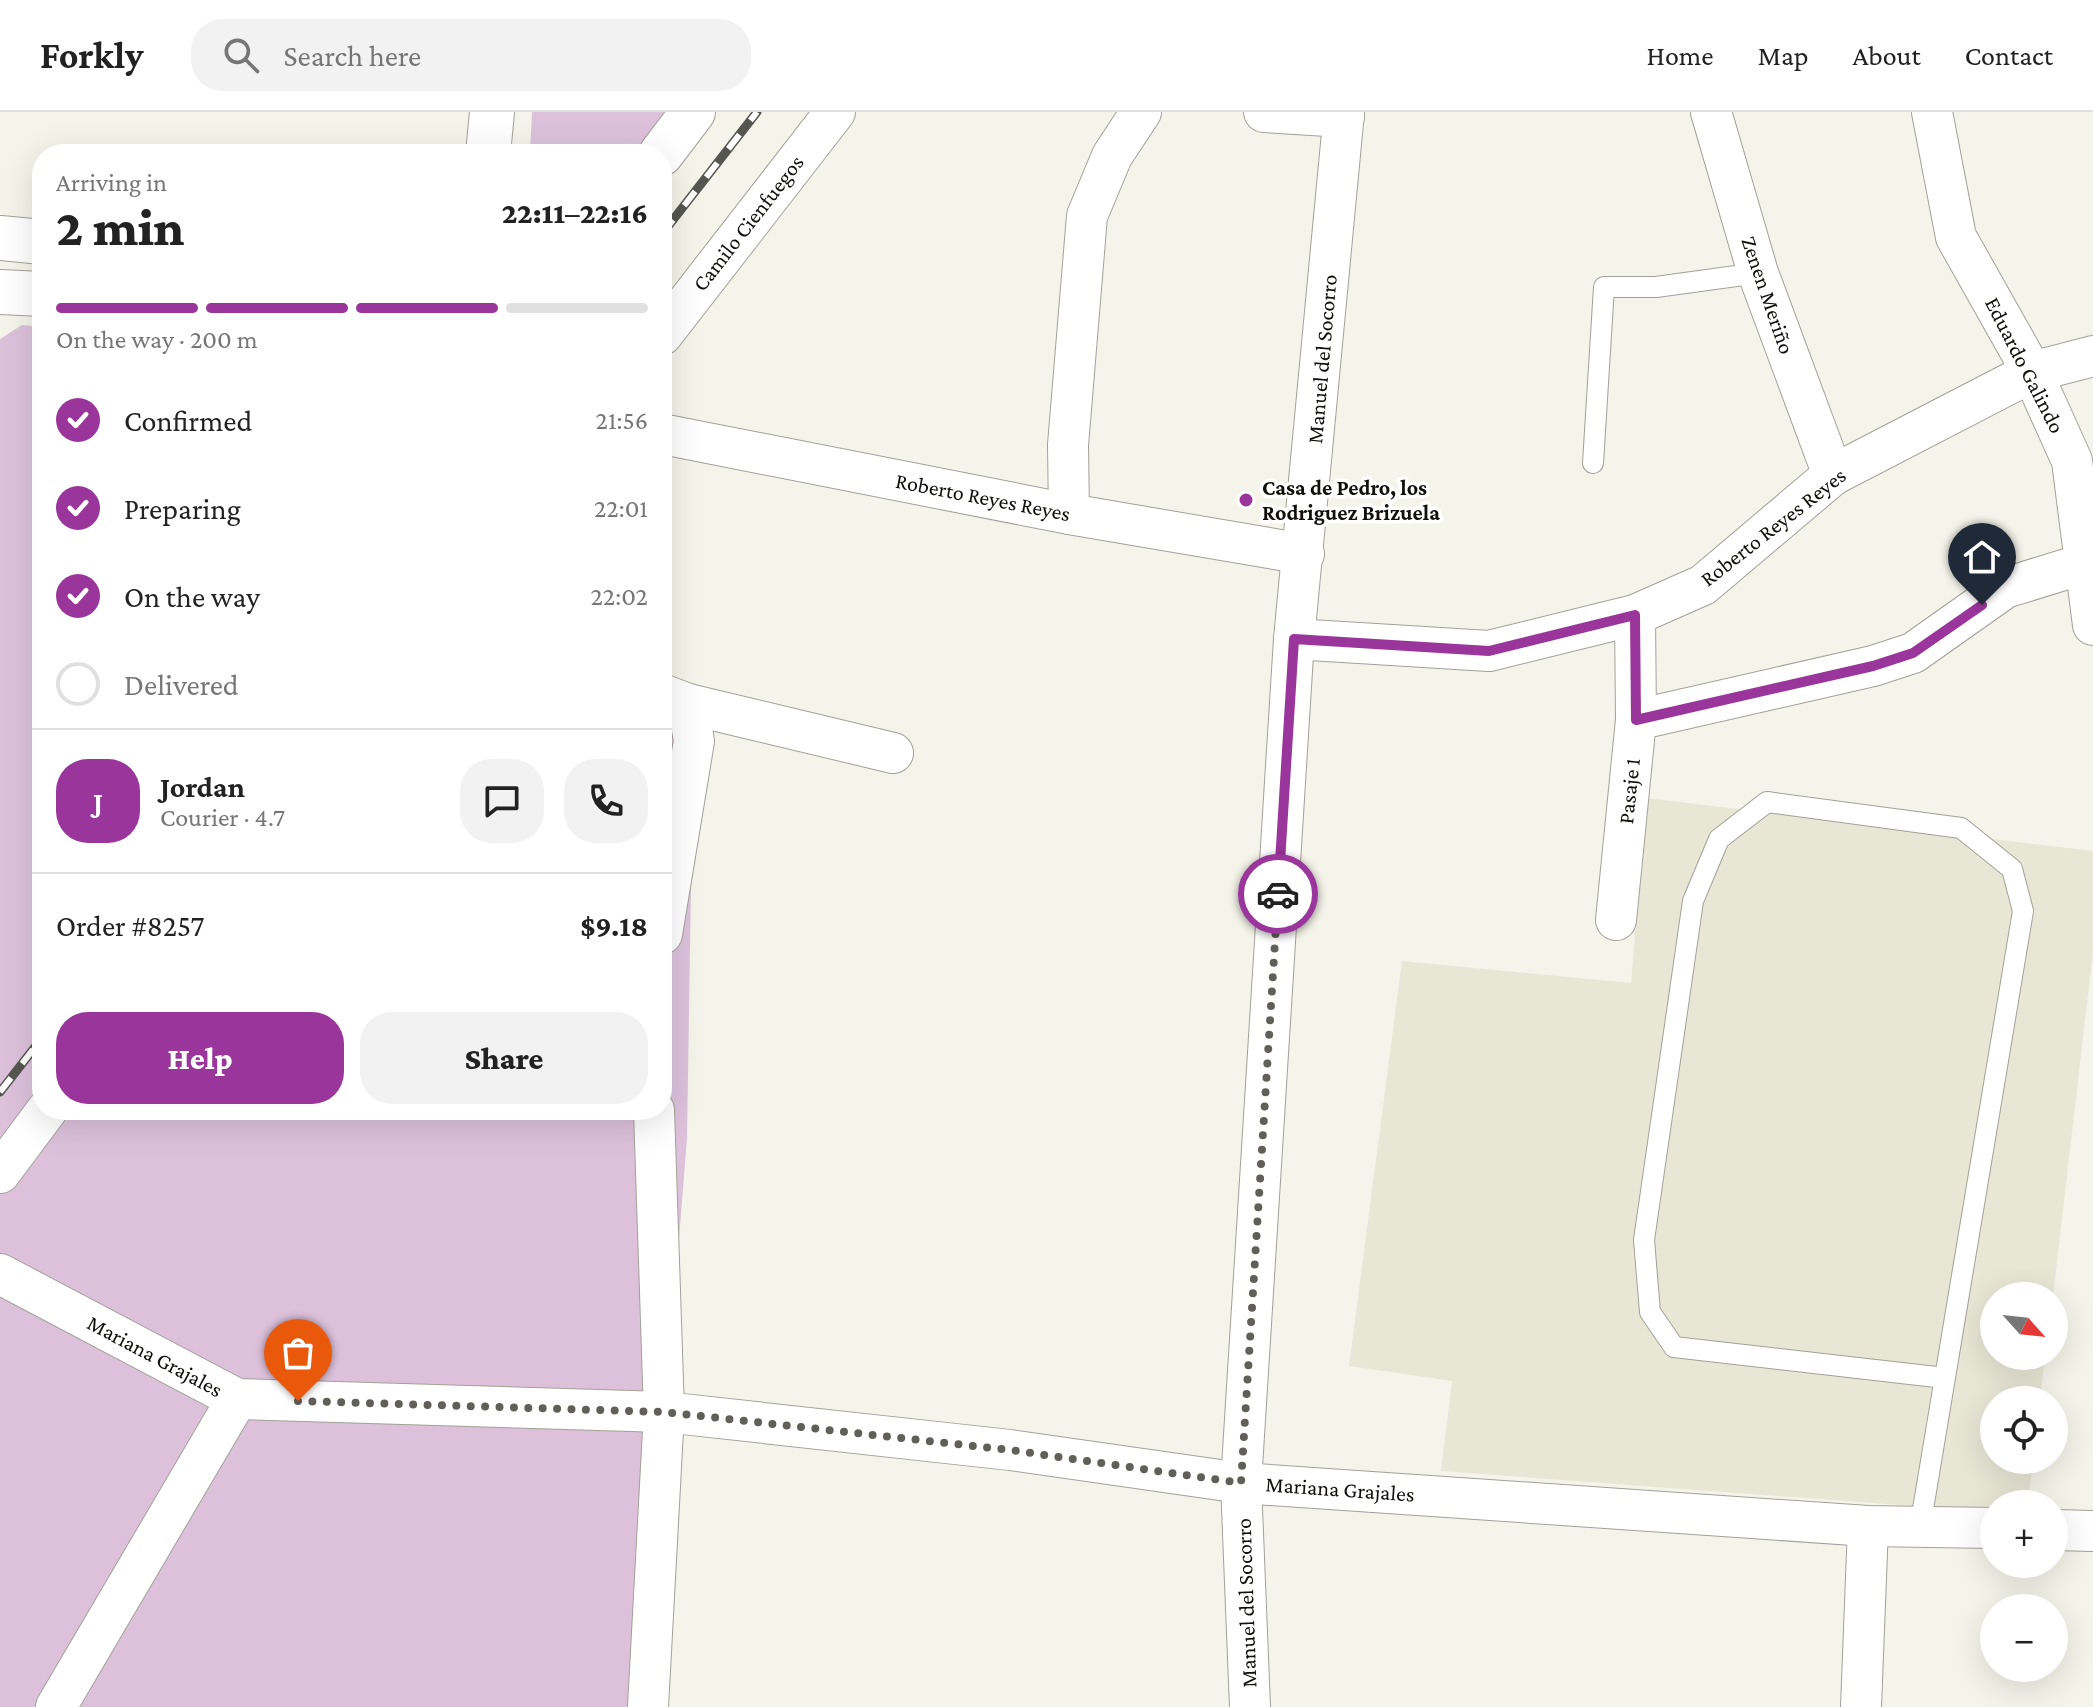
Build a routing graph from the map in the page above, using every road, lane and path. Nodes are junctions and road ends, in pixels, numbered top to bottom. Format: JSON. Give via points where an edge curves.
{"nodes":[{"id":1,"x":492,"y":112,"type":"edge"},
{"id":2,"x":693,"y":112,"type":"edge"},
{"id":3,"x":835,"y":112,"type":"edge"},
{"id":4,"x":1141,"y":112,"type":"edge"},
{"id":5,"x":1264,"y":112,"type":"edge"},
{"id":6,"x":1711,"y":112,"type":"edge"},
{"id":7,"x":1932,"y":112,"type":"edge"},
{"id":8,"x":1344,"y":115,"type":"edge"},
{"id":9,"x":489,"y":144,"type":"edge"},
{"id":10,"x":669,"y":144,"type":"edge"},
{"id":11,"x":0,"y":238,"type":"edge"},
{"id":12,"x":32,"y":241,"type":"edge"},
{"id":13,"x":1758,"y":273,"type":"junction"},
{"id":14,"x":0,"y":292,"type":"edge"},
{"id":15,"x":32,"y":294,"type":"edge"},
{"id":16,"x":672,"y":322,"type":"edge"},
{"id":17,"x":2093,"y":356,"type":"edge"},
{"id":18,"x":2032,"y":372,"type":"junction"},
{"id":19,"x":672,"y":436,"type":"edge"},
{"id":20,"x":1593,"y":463,"type":"dead end"},
{"id":21,"x":1833,"y":475,"type":"junction"},
{"id":22,"x":1069,"y":514,"type":"junction"},
{"id":23,"x":1304,"y":554,"type":"junction"},
{"id":24,"x":2088,"y":565,"type":"edge"},
{"id":25,"x":1635,"y":615,"type":"junction"},
{"id":26,"x":2093,"y":625,"type":"edge"},
{"id":27,"x":1294,"y":639,"type":"junction"},
{"id":28,"x":675,"y":699,"type":"edge"},
{"id":29,"x":1636,"y":720,"type":"junction"},
{"id":30,"x":893,"y":753,"type":"dead end"},
{"id":31,"x":672,"y":874,"type":"edge"},
{"id":32,"x":1616,"y":920,"type":"dead end"},
{"id":33,"x":40,"y":1120,"type":"edge"},
{"id":34,"x":654,"y":1120,"type":"edge"},
{"id":35,"x":0,"y":1173,"type":"edge"},
{"id":36,"x":0,"y":1274,"type":"edge"},
{"id":37,"x":1945,"y":1378,"type":"junction"},
{"id":38,"x":237,"y":1399,"type":"junction"},
{"id":39,"x":664,"y":1412,"type":"junction"},
{"id":40,"x":1241,"y":1483,"type":"junction"},
{"id":41,"x":1868,"y":1526,"type":"junction"},
{"id":42,"x":1920,"y":1527,"type":"junction"},
{"id":43,"x":1980,"y":1528,"type":"edge"},
{"id":44,"x":2068,"y":1530,"type":"edge"},
{"id":45,"x":2093,"y":1531,"type":"edge"},
{"id":46,"x":56,"y":1707,"type":"edge"},
{"id":47,"x":648,"y":1707,"type":"edge"},
{"id":48,"x":1250,"y":1707,"type":"edge"},
{"id":49,"x":1861,"y":1707,"type":"edge"}],
"edges":[{"from":1,"to":9,"type":"main road"},
{"from":2,"to":10,"type":"main road"},
{"from":3,"to":16,"type":"street","name":"Camilo Cienfuegos"},
{"from":4,"to":22,"type":"street","via":[[1112,156],[1087,216],[1068,445]]},
{"from":5,"to":8,"type":"street"},
{"from":6,"to":13,"type":"street","name":"Zenen Meriño"},
{"from":7,"to":18,"type":"street","name":"Eduardo Galindo","via":[[1956,237]]},
{"from":8,"to":23,"type":"street","name":"Manuel del Socorro"},
{"from":11,"to":12,"type":"main road"},
{"from":13,"to":20,"type":"lane","via":[[1656,287],[1604,287]]},
{"from":13,"to":21,"type":"street","name":"Zenen Meriño"},
{"from":14,"to":15,"type":"main road"},
{"from":17,"to":18,"type":"street","name":"Roberto Reyes Reyes"},
{"from":18,"to":21,"type":"street","name":"Roberto Reyes Reyes"},
{"from":18,"to":24,"type":"street","name":"Eduardo Galindo","via":[[2072,461]]},
{"from":19,"to":22,"type":"street","name":"Roberto Reyes Reyes"},
{"from":21,"to":25,"type":"street","name":"Roberto Reyes Reyes","via":[[1703,585]]},
{"from":22,"to":23,"type":"street","name":"Roberto Reyes Reyes"},
{"from":23,"to":27,"type":"street","name":"Manuel del Socorro"},
{"from":24,"to":26,"type":"street","name":"Eduardo Galindo"},
{"from":24,"to":29,"type":"street","via":[[2005,588],[1913,653]]},
{"from":25,"to":27,"type":"street","name":"Roberto Reyes Reyes","via":[[1489,651]]},
{"from":25,"to":29,"type":"street","name":"Pasaje 1"},
{"from":27,"to":40,"type":"street","name":"Manuel del Socorro"},
{"from":28,"to":30,"type":"street"},
{"from":28,"to":31,"type":"street","via":[[694,741]]},
{"from":29,"to":32,"type":"street","name":"Pasaje 1"},
{"from":33,"to":35,"type":"street"},
{"from":34,"to":39,"type":"street"},
{"from":36,"to":38,"type":"street","name":"Mariana Grajales"},
{"from":37,"to":37,"type":"lane","via":[[1674,1347],[1650,1312],[1644,1240],[1693,901],[1719,839],[1767,802],[1961,828],[2012,869],[2023,911]]},
{"from":37,"to":42,"type":"lane"},
{"from":38,"to":39,"type":"street","name":"Mariana Grajales"},
{"from":38,"to":46,"type":"street"},
{"from":39,"to":40,"type":"street","name":"Mariana Grajales","via":[[1010,1450]]},
{"from":39,"to":47,"type":"street"},
{"from":40,"to":41,"type":"street","name":"Mariana Grajales"},
{"from":40,"to":48,"type":"street","name":"Manuel del Socorro"},
{"from":41,"to":42,"type":"street","name":"Mariana Grajales"},
{"from":41,"to":49,"type":"street"},
{"from":42,"to":43,"type":"street","name":"Mariana Grajales"},
{"from":44,"to":45,"type":"street"}]}
